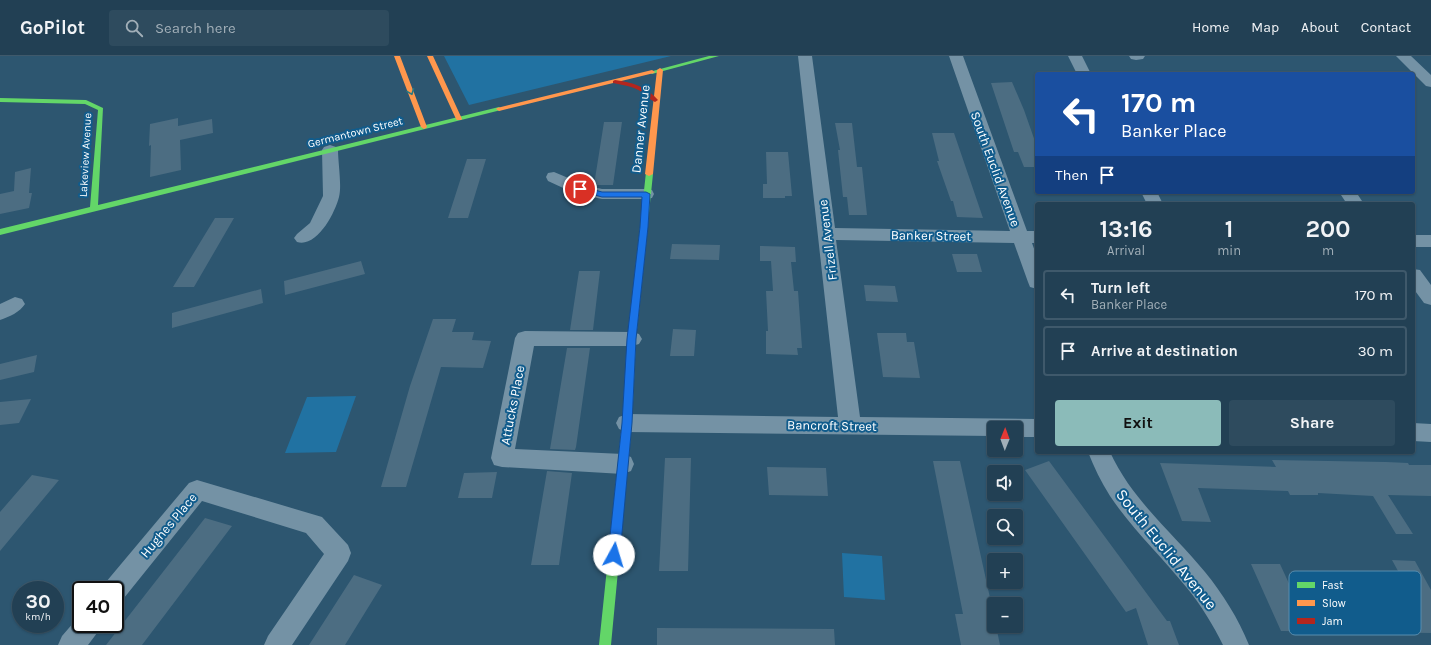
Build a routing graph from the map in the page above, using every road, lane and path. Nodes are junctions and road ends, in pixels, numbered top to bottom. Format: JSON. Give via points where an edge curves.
{"nodes":[{"id":1,"x":397,"y":56,"type":"edge"},
{"id":2,"x":430,"y":56,"type":"edge"},
{"id":3,"x":716,"y":56,"type":"edge"},
{"id":4,"x":805,"y":56,"type":"edge"},
{"id":5,"x":956,"y":56,"type":"edge"},
{"id":6,"x":1075,"y":56,"type":"edge"},
{"id":7,"x":1403,"y":56,"type":"edge"},
{"id":8,"x":660,"y":70,"type":"junction"},
{"id":9,"x":1083,"y":72,"type":"edge"},
{"id":10,"x":612,"y":82,"type":"junction"},
{"id":11,"x":1431,"y":83,"type":"edge"},
{"id":12,"x":0,"y":100,"type":"edge"},
{"id":13,"x":655,"y":100,"type":"junction"},
{"id":14,"x":459,"y":119,"type":"junction"},
{"id":15,"x":424,"y":127,"type":"junction"},
{"id":16,"x":330,"y":150,"type":"junction"},
{"id":17,"x":554,"y":177,"type":"dead end"},
{"id":18,"x":646,"y":194,"type":"junction"},
{"id":19,"x":94,"y":209,"type":"junction"},
{"id":20,"x":0,"y":232,"type":"edge"},
{"id":21,"x":826,"y":234,"type":"junction"},
{"id":22,"x":1029,"y":237,"type":"edge"},
{"id":23,"x":302,"y":238,"type":"dead end"},
{"id":24,"x":1415,"y":241,"type":"edge"},
{"id":25,"x":1431,"y":241,"type":"edge"},
{"id":26,"x":1035,"y":271,"type":"edge"},
{"id":27,"x":1415,"y":278,"type":"edge"},
{"id":28,"x":1431,"y":298,"type":"edge"},
{"id":29,"x":632,"y":339,"type":"junction"},
{"id":30,"x":627,"y":423,"type":"junction"},
{"id":31,"x":850,"y":425,"type":"junction"},
{"id":32,"x":1035,"y":428,"type":"edge"},
{"id":33,"x":1415,"y":432,"type":"edge"},
{"id":34,"x":1431,"y":433,"type":"edge"},
{"id":35,"x":1100,"y":454,"type":"edge"},
{"id":36,"x":623,"y":464,"type":"junction"},
{"id":37,"x":122,"y":581,"type":"edge"},
{"id":38,"x":81,"y":633,"type":"edge"},
{"id":39,"x":71,"y":645,"type":"edge"},
{"id":40,"x":277,"y":645,"type":"edge"},
{"id":41,"x":605,"y":645,"type":"edge"},
{"id":42,"x":1236,"y":645,"type":"edge"}],
"edges":[{"from":1,"to":15,"type":"main road","one_way":true},
{"from":2,"to":14,"type":"main road"},
{"from":3,"to":8,"type":"main road","name":"Germantown Street"},
{"from":4,"to":21,"type":"street","name":"Frizell Avenue"},
{"from":5,"to":22,"type":"street","name":"South Euclid Avenue"},
{"from":6,"to":9,"type":"street"},
{"from":7,"to":11,"type":"street"},
{"from":8,"to":10,"type":"main road","name":"Germantown Street"},
{"from":8,"to":13,"type":"main road","name":"Danner Avenue"},
{"from":10,"to":13,"type":"main road","via":[[636,85],[649,92]]},
{"from":10,"to":14,"type":"main road","name":"Germantown Street"},
{"from":12,"to":19,"type":"main road","name":"Lakeview Avenue","via":[[86,102],[101,109]]},
{"from":13,"to":18,"type":"main road","name":"Danner Avenue"},
{"from":14,"to":15,"type":"main road","name":"Germantown Street"},
{"from":15,"to":16,"type":"main road","name":"Germantown Street"},
{"from":16,"to":19,"type":"main road","name":"Germantown Street"},
{"from":16,"to":23,"type":"street","via":[[331,196],[317,226]]},
{"from":17,"to":18,"type":"street","via":[[580,189],[602,194]]},
{"from":18,"to":29,"type":"main road","name":"Danner Avenue"},
{"from":19,"to":20,"type":"main road","name":"Germantown Street"},
{"from":21,"to":22,"type":"street","name":"Banker Street"},
{"from":21,"to":31,"type":"street","name":"Frizell Avenue"},
{"from":22,"to":26,"type":"street","name":"South Euclid Avenue"},
{"from":24,"to":25,"type":"street"},
{"from":27,"to":28,"type":"street"},
{"from":29,"to":30,"type":"main road","name":"Danner Avenue"},
{"from":29,"to":36,"type":"street","name":"Attucks Place","via":[[525,338],[502,458]]},
{"from":30,"to":31,"type":"street","name":"Bancroft Street"},
{"from":30,"to":36,"type":"main road","name":"Danner Avenue"},
{"from":31,"to":32,"type":"street","name":"Bancroft Street"},
{"from":33,"to":34,"type":"street"},
{"from":35,"to":42,"type":"street","name":"South Euclid Avenue","via":[[1122,496],[1145,526],[1196,580],[1219,613]]},
{"from":36,"to":41,"type":"main road","name":"Danner Avenue"},
{"from":37,"to":40,"type":"street","name":"Hughes Place","via":[[196,490],[314,525],[339,553]]},
{"from":38,"to":39,"type":"street"}]}
